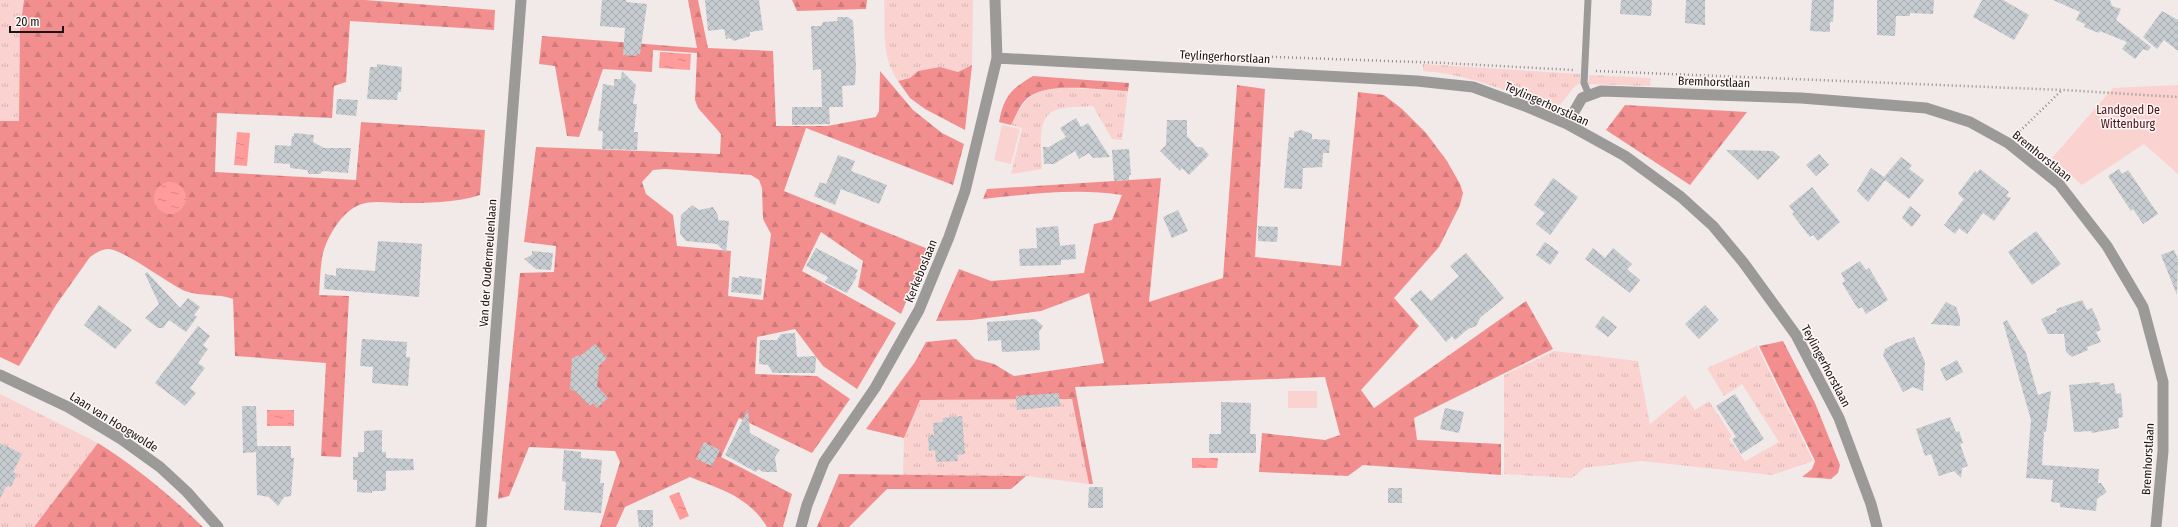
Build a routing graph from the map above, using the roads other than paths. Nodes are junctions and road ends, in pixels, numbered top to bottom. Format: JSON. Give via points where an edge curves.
{"nodes":[{"id":1,"x":521,"y":0,"type":"edge"},
{"id":2,"x":995,"y":0,"type":"edge"},
{"id":3,"x":1588,"y":0,"type":"edge"},
{"id":4,"x":997,"y":58,"type":"junction"},
{"id":5,"x":1589,"y":95,"type":"junction"},
{"id":6,"x":1567,"y":124,"type":"junction"},
{"id":7,"x":0,"y":374,"type":"edge"},
{"id":8,"x":218,"y":527,"type":"edge"},
{"id":9,"x":481,"y":527,"type":"edge"},
{"id":10,"x":801,"y":527,"type":"edge"},
{"id":11,"x":1877,"y":527,"type":"edge"},
{"id":12,"x":2156,"y":527,"type":"edge"}],
"edges":[{"from":1,"to":9,"type":"street","name":"Van der Oudermeulenlaan"},
{"from":2,"to":4,"type":"street","name":"Kerkeboslaan"},
{"from":3,"to":5,"type":"lane","via":[[1584,84]]},
{"from":4,"to":6,"type":"street","name":"Teylingerhorstlaan","via":[[1417,81],[1473,87]]},
{"from":4,"to":10,"type":"street","name":"Kerkeboslaan","via":[[965,191],[919,310],[875,388],[824,462]]},
{"from":5,"to":6,"type":"street","via":[[1582,98]]},
{"from":5,"to":12,"type":"street","name":"Bremhorstlaan","via":[[1601,91],[1793,98],[1926,108],[1970,122],[2008,143],[2059,184],[2107,246],[2143,307],[2163,382],[2163,451]]},
{"from":6,"to":11,"type":"street","name":"Teylingerhorstlaan","via":[[1625,156],[1681,197],[1713,226],[1743,262],[1796,335],[1839,418]]},
{"from":7,"to":8,"type":"street","name":"Laan van Hoogwolde","via":[[68,407],[121,439],[160,467],[187,492]]}]}
